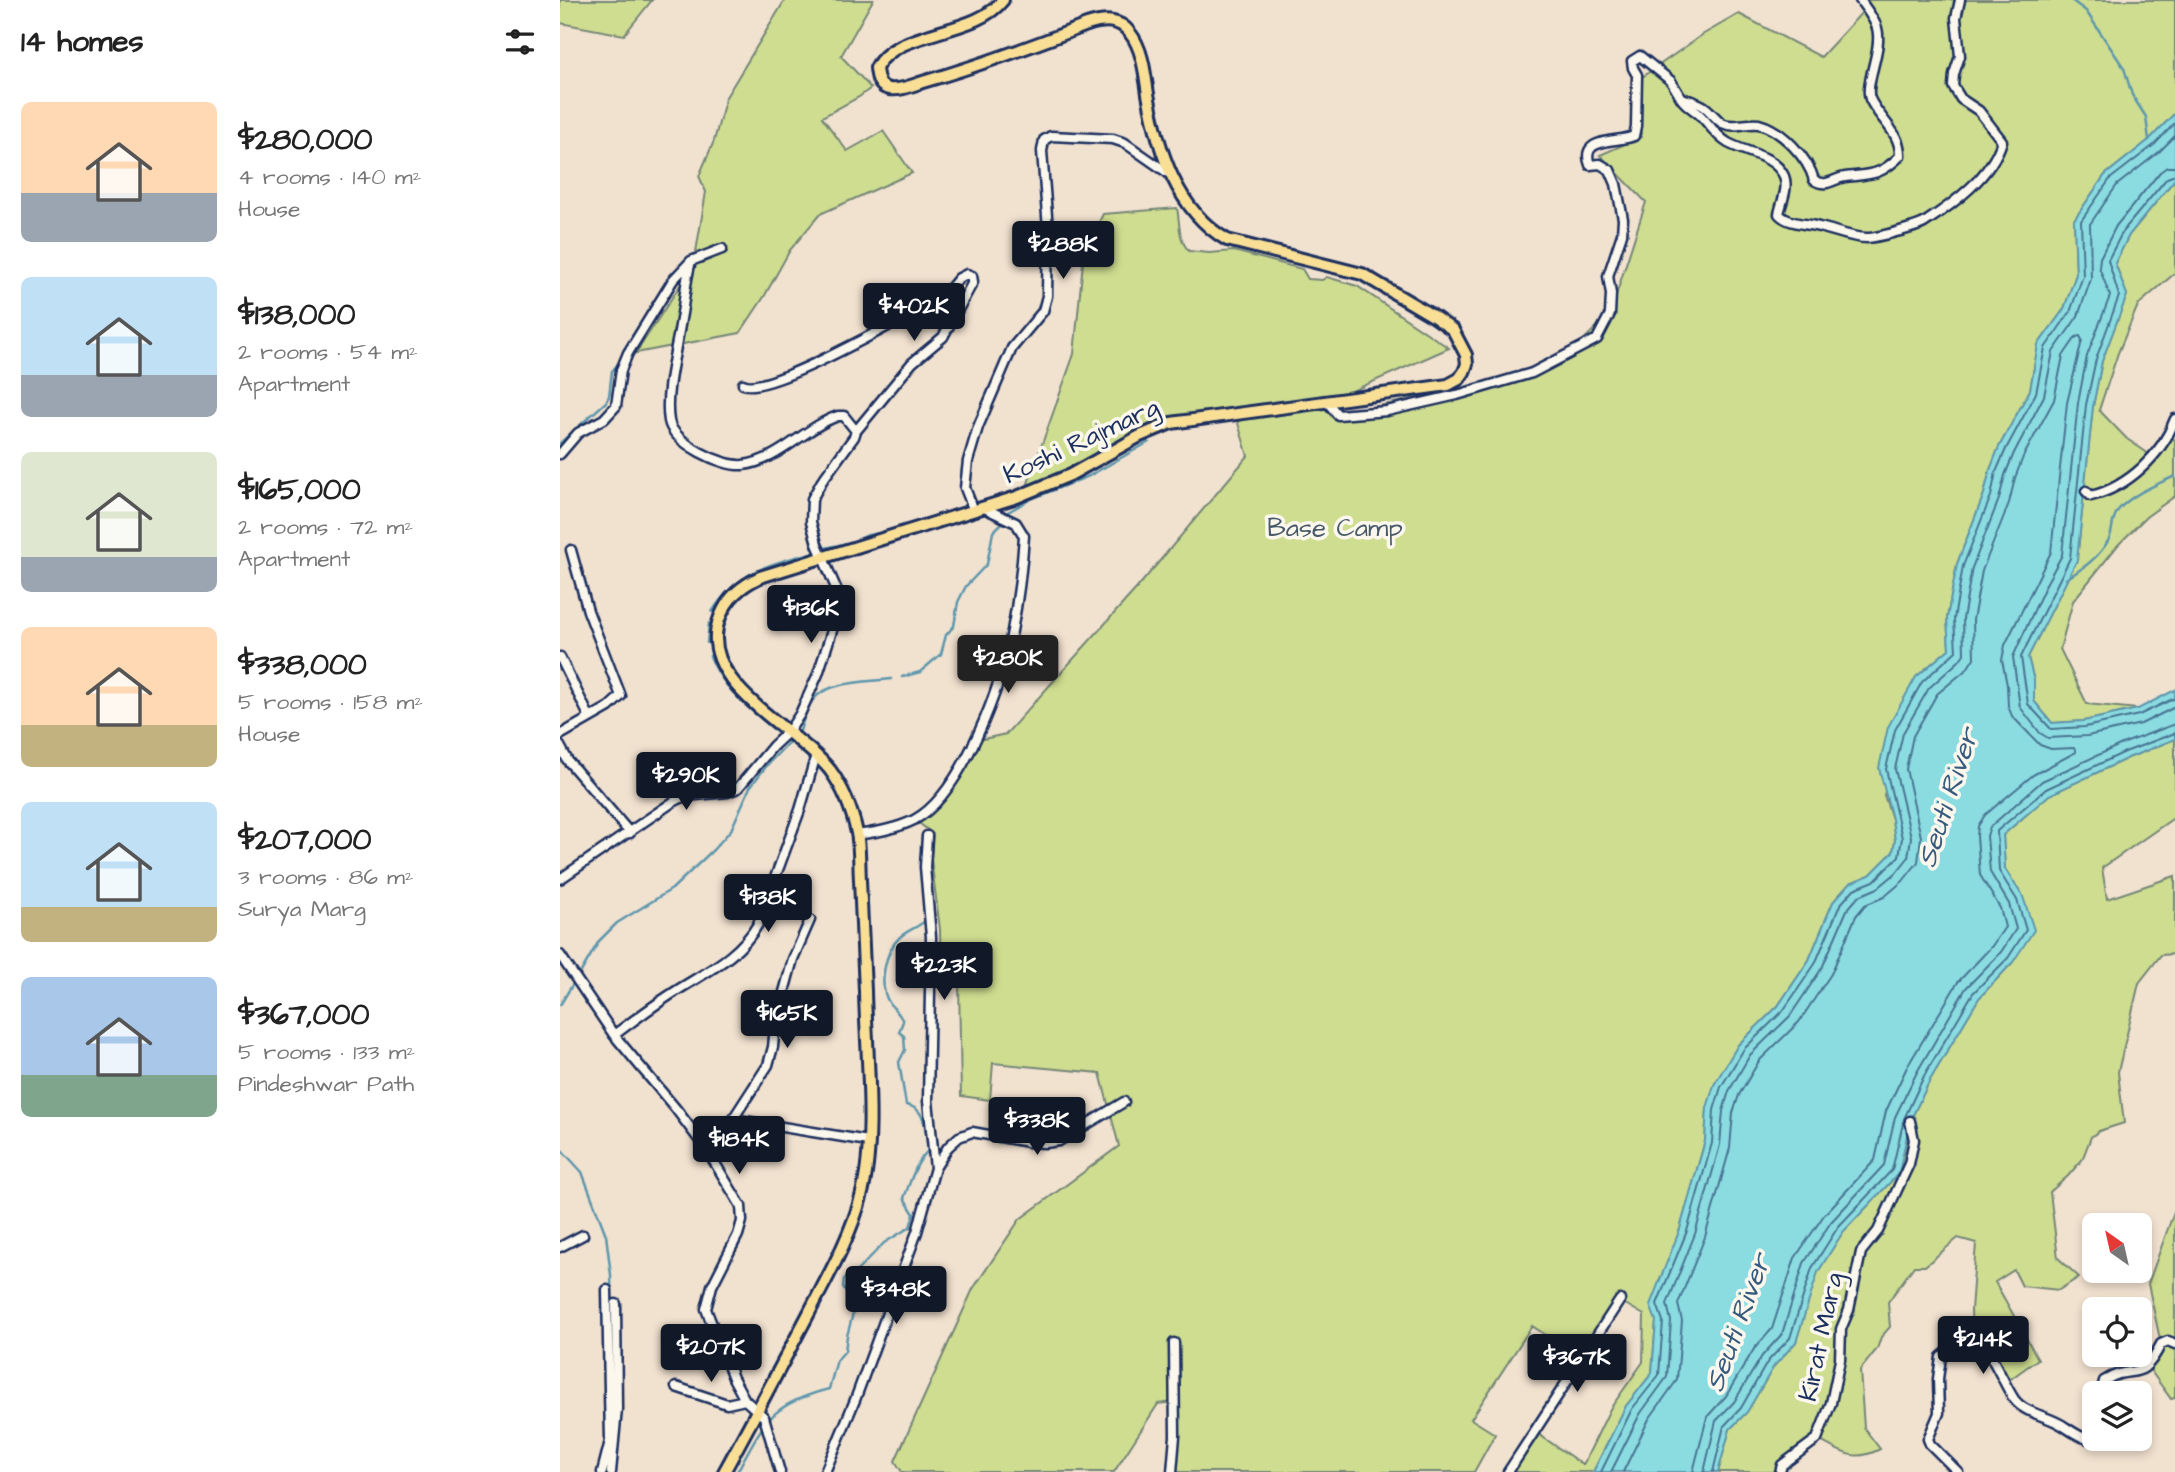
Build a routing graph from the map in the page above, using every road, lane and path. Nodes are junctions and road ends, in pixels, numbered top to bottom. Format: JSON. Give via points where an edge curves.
{"nodes":[{"id":1,"x":1003,"y":0,"type":"edge"},
{"id":2,"x":1860,"y":0,"type":"edge"},
{"id":3,"x":1960,"y":0,"type":"edge"},
{"id":4,"x":1681,"y":98,"type":"junction"},
{"id":5,"x":1171,"y":175,"type":"junction"},
{"id":6,"x":722,"y":249,"type":"dead end"},
{"id":7,"x":691,"y":261,"type":"junction"},
{"id":8,"x":743,"y":384,"type":"dead end"},
{"id":9,"x":1327,"y":402,"type":"junction"},
{"id":10,"x":2175,"y":419,"type":"edge"},
{"id":11,"x":856,"y":431,"type":"junction"},
{"id":12,"x":560,"y":454,"type":"edge"},
{"id":13,"x":2086,"y":491,"type":"dead end"},
{"id":14,"x":979,"y":510,"type":"junction"},
{"id":15,"x":571,"y":550,"type":"dead end"},
{"id":16,"x":823,"y":558,"type":"junction"},
{"id":17,"x":560,"y":657,"type":"edge"},
{"id":18,"x":590,"y":718,"type":"junction"},
{"id":19,"x":789,"y":731,"type":"junction"},
{"id":20,"x":560,"y":735,"type":"edge"},
{"id":21,"x":560,"y":746,"type":"edge"},
{"id":22,"x":816,"y":755,"type":"junction"},
{"id":23,"x":630,"y":833,"type":"junction"},
{"id":24,"x":857,"y":835,"type":"junction"},
{"id":25,"x":927,"y":836,"type":"dead end"},
{"id":26,"x":560,"y":879,"type":"edge"},
{"id":27,"x":810,"y":920,"type":"dead end"},
{"id":28,"x":560,"y":955,"type":"edge"},
{"id":29,"x":614,"y":1035,"type":"junction"},
{"id":30,"x":1124,"y":1102,"type":"dead end"},
{"id":31,"x":733,"y":1119,"type":"junction"},
{"id":32,"x":1910,"y":1121,"type":"dead end"},
{"id":33,"x":868,"y":1141,"type":"junction"},
{"id":34,"x":707,"y":1150,"type":"junction"},
{"id":35,"x":935,"y":1168,"type":"junction"},
{"id":36,"x":583,"y":1235,"type":"dead end"},
{"id":37,"x":560,"y":1247,"type":"edge"},
{"id":38,"x":607,"y":1290,"type":"dead end"},
{"id":39,"x":1620,"y":1300,"type":"dead end"},
{"id":40,"x":616,"y":1304,"type":"dead end"},
{"id":41,"x":1174,"y":1343,"type":"dead end"},
{"id":42,"x":2175,"y":1343,"type":"edge"},
{"id":43,"x":2104,"y":1381,"type":"edge"},
{"id":44,"x":676,"y":1387,"type":"dead end"},
{"id":45,"x":745,"y":1400,"type":"junction"},
{"id":46,"x":763,"y":1418,"type":"junction"},
{"id":47,"x":2082,"y":1436,"type":"edge"},
{"id":48,"x":609,"y":1460,"type":"junction"},
{"id":49,"x":602,"y":1472,"type":"edge"},
{"id":50,"x":611,"y":1472,"type":"edge"},
{"id":51,"x":724,"y":1472,"type":"edge"},
{"id":52,"x":780,"y":1472,"type":"edge"},
{"id":53,"x":825,"y":1472,"type":"edge"},
{"id":54,"x":1172,"y":1472,"type":"edge"},
{"id":55,"x":1508,"y":1472,"type":"edge"},
{"id":56,"x":1780,"y":1472,"type":"edge"},
{"id":57,"x":1958,"y":1472,"type":"edge"}],
"edges":[{"from":1,"to":5,"type":"main road","name":"Koshi Rajmarg","via":[[985,15],[886,54],[876,68],[882,86],[912,85],[1087,24],[1115,21],[1132,34],[1136,44]]},
{"from":2,"to":4,"type":"street","via":[[1878,30],[1870,99],[1900,148],[1900,156],[1886,170],[1821,184],[1814,180],[1801,154],[1776,132],[1758,124],[1722,122],[1704,106]]},
{"from":3,"to":4,"type":"street","via":[[1956,18],[1960,56],[1953,86],[2002,141],[1999,152],[1972,185],[1921,225],[1863,238],[1785,221],[1779,214],[1786,187],[1783,176],[1772,163],[1711,130]]},
{"from":4,"to":9,"type":"street","via":[[1656,67],[1640,57],[1632,61],[1637,75],[1634,136],[1603,140],[1587,158],[1590,165],[1610,170],[1623,219],[1608,276],[1610,314],[1597,339],[1532,373],[1445,398],[1387,411],[1338,415]]},
{"from":5,"to":9,"type":"main road","name":"Koshi Rajmarg","via":[[1197,217],[1213,232],[1227,240],[1362,274],[1453,330],[1466,355],[1464,372],[1448,385]]},
{"from":5,"to":14,"type":"street","via":[[1113,139],[1051,136],[1044,140],[1047,296],[1043,311],[1012,348],[978,427],[965,488]]},
{"from":6,"to":7,"type":"street"},
{"from":7,"to":11,"type":"street","via":[[668,408],[673,431],[708,457],[741,465],[760,461],[838,416],[844,416]]},
{"from":7,"to":12,"type":"street","via":[[673,280],[628,353],[616,406],[604,419],[578,433]]},
{"from":8,"to":11,"type":"street","via":[[758,386],[800,370],[944,295],[959,278],[972,276],[943,337],[912,363]]},
{"from":9,"to":14,"type":"main road","name":"Koshi Rajmarg","via":[[1171,423],[1070,475]]},
{"from":10,"to":13,"type":"street","via":[[2153,456],[2130,477],[2108,492],[2091,496]]},
{"from":11,"to":16,"type":"street","via":[[811,499],[811,522]]},
{"from":14,"to":16,"type":"main road","name":"Koshi Rajmarg"},
{"from":14,"to":24,"type":"street","via":[[1016,523],[1024,536],[1012,632],[1000,676],[966,759],[936,803],[915,820]]},
{"from":15,"to":18,"type":"street","via":[[588,611],[621,696]]},
{"from":16,"to":19,"type":"street","via":[[839,595],[839,608],[818,674]]},
{"from":16,"to":19,"type":"main road","name":"Koshi Rajmarg","via":[[747,583],[734,593],[719,620],[716,646],[731,679]]},
{"from":17,"to":18,"type":"street"},
{"from":18,"to":20,"type":"street"},
{"from":19,"to":22,"type":"main road","name":"Koshi Rajmarg"},
{"from":19,"to":23,"type":"street","via":[[738,788],[685,796]]},
{"from":21,"to":23,"type":"street"},
{"from":22,"to":24,"type":"main road","name":"Koshi Rajmarg","via":[[846,796]]},
{"from":22,"to":29,"type":"street","via":[[800,810],[749,940]]},
{"from":23,"to":26,"type":"street"},
{"from":24,"to":33,"type":"main road","name":"Koshi Rajmarg"},
{"from":25,"to":35,"type":"street","via":[[931,937],[928,1101]]},
{"from":27,"to":31,"type":"street","via":[[793,959],[768,1065]]},
{"from":28,"to":29,"type":"street"},
{"from":29,"to":34,"type":"street"},
{"from":30,"to":35,"type":"street","via":[[1059,1141],[1028,1142],[972,1132],[948,1147]]},
{"from":31,"to":33,"type":"street"},
{"from":31,"to":34,"type":"street"},
{"from":32,"to":56,"type":"street","name":"Kirat Marg","via":[[1914,1140],[1909,1164],[1878,1231],[1861,1252],[1841,1329],[1831,1403],[1817,1439],[1782,1465]]},
{"from":33,"to":46,"type":"main road","name":"Koshi Rajmarg","via":[[858,1210]]},
{"from":34,"to":45,"type":"street","via":[[743,1213],[706,1309]]},
{"from":35,"to":53,"type":"street","via":[[917,1232]]},
{"from":36,"to":37,"type":"street"},
{"from":38,"to":48,"type":"street"},
{"from":39,"to":55,"type":"street"},
{"from":40,"to":48,"type":"street","via":[[617,1409]]},
{"from":41,"to":54,"type":"street"},
{"from":42,"to":43,"type":"street","via":[[2161,1344],[2148,1367]]},
{"from":44,"to":45,"type":"street","via":[[727,1404]]},
{"from":45,"to":46,"type":"street"},
{"from":46,"to":51,"type":"main road","name":"Koshi Rajmarg"},
{"from":46,"to":52,"type":"street"},
{"from":47,"to":57,"type":"street","via":[[2015,1401],[1984,1345],[1972,1336],[1965,1337],[1941,1357],[1939,1413],[1928,1438]]},
{"from":48,"to":49,"type":"street"},
{"from":48,"to":50,"type":"street"}]}
